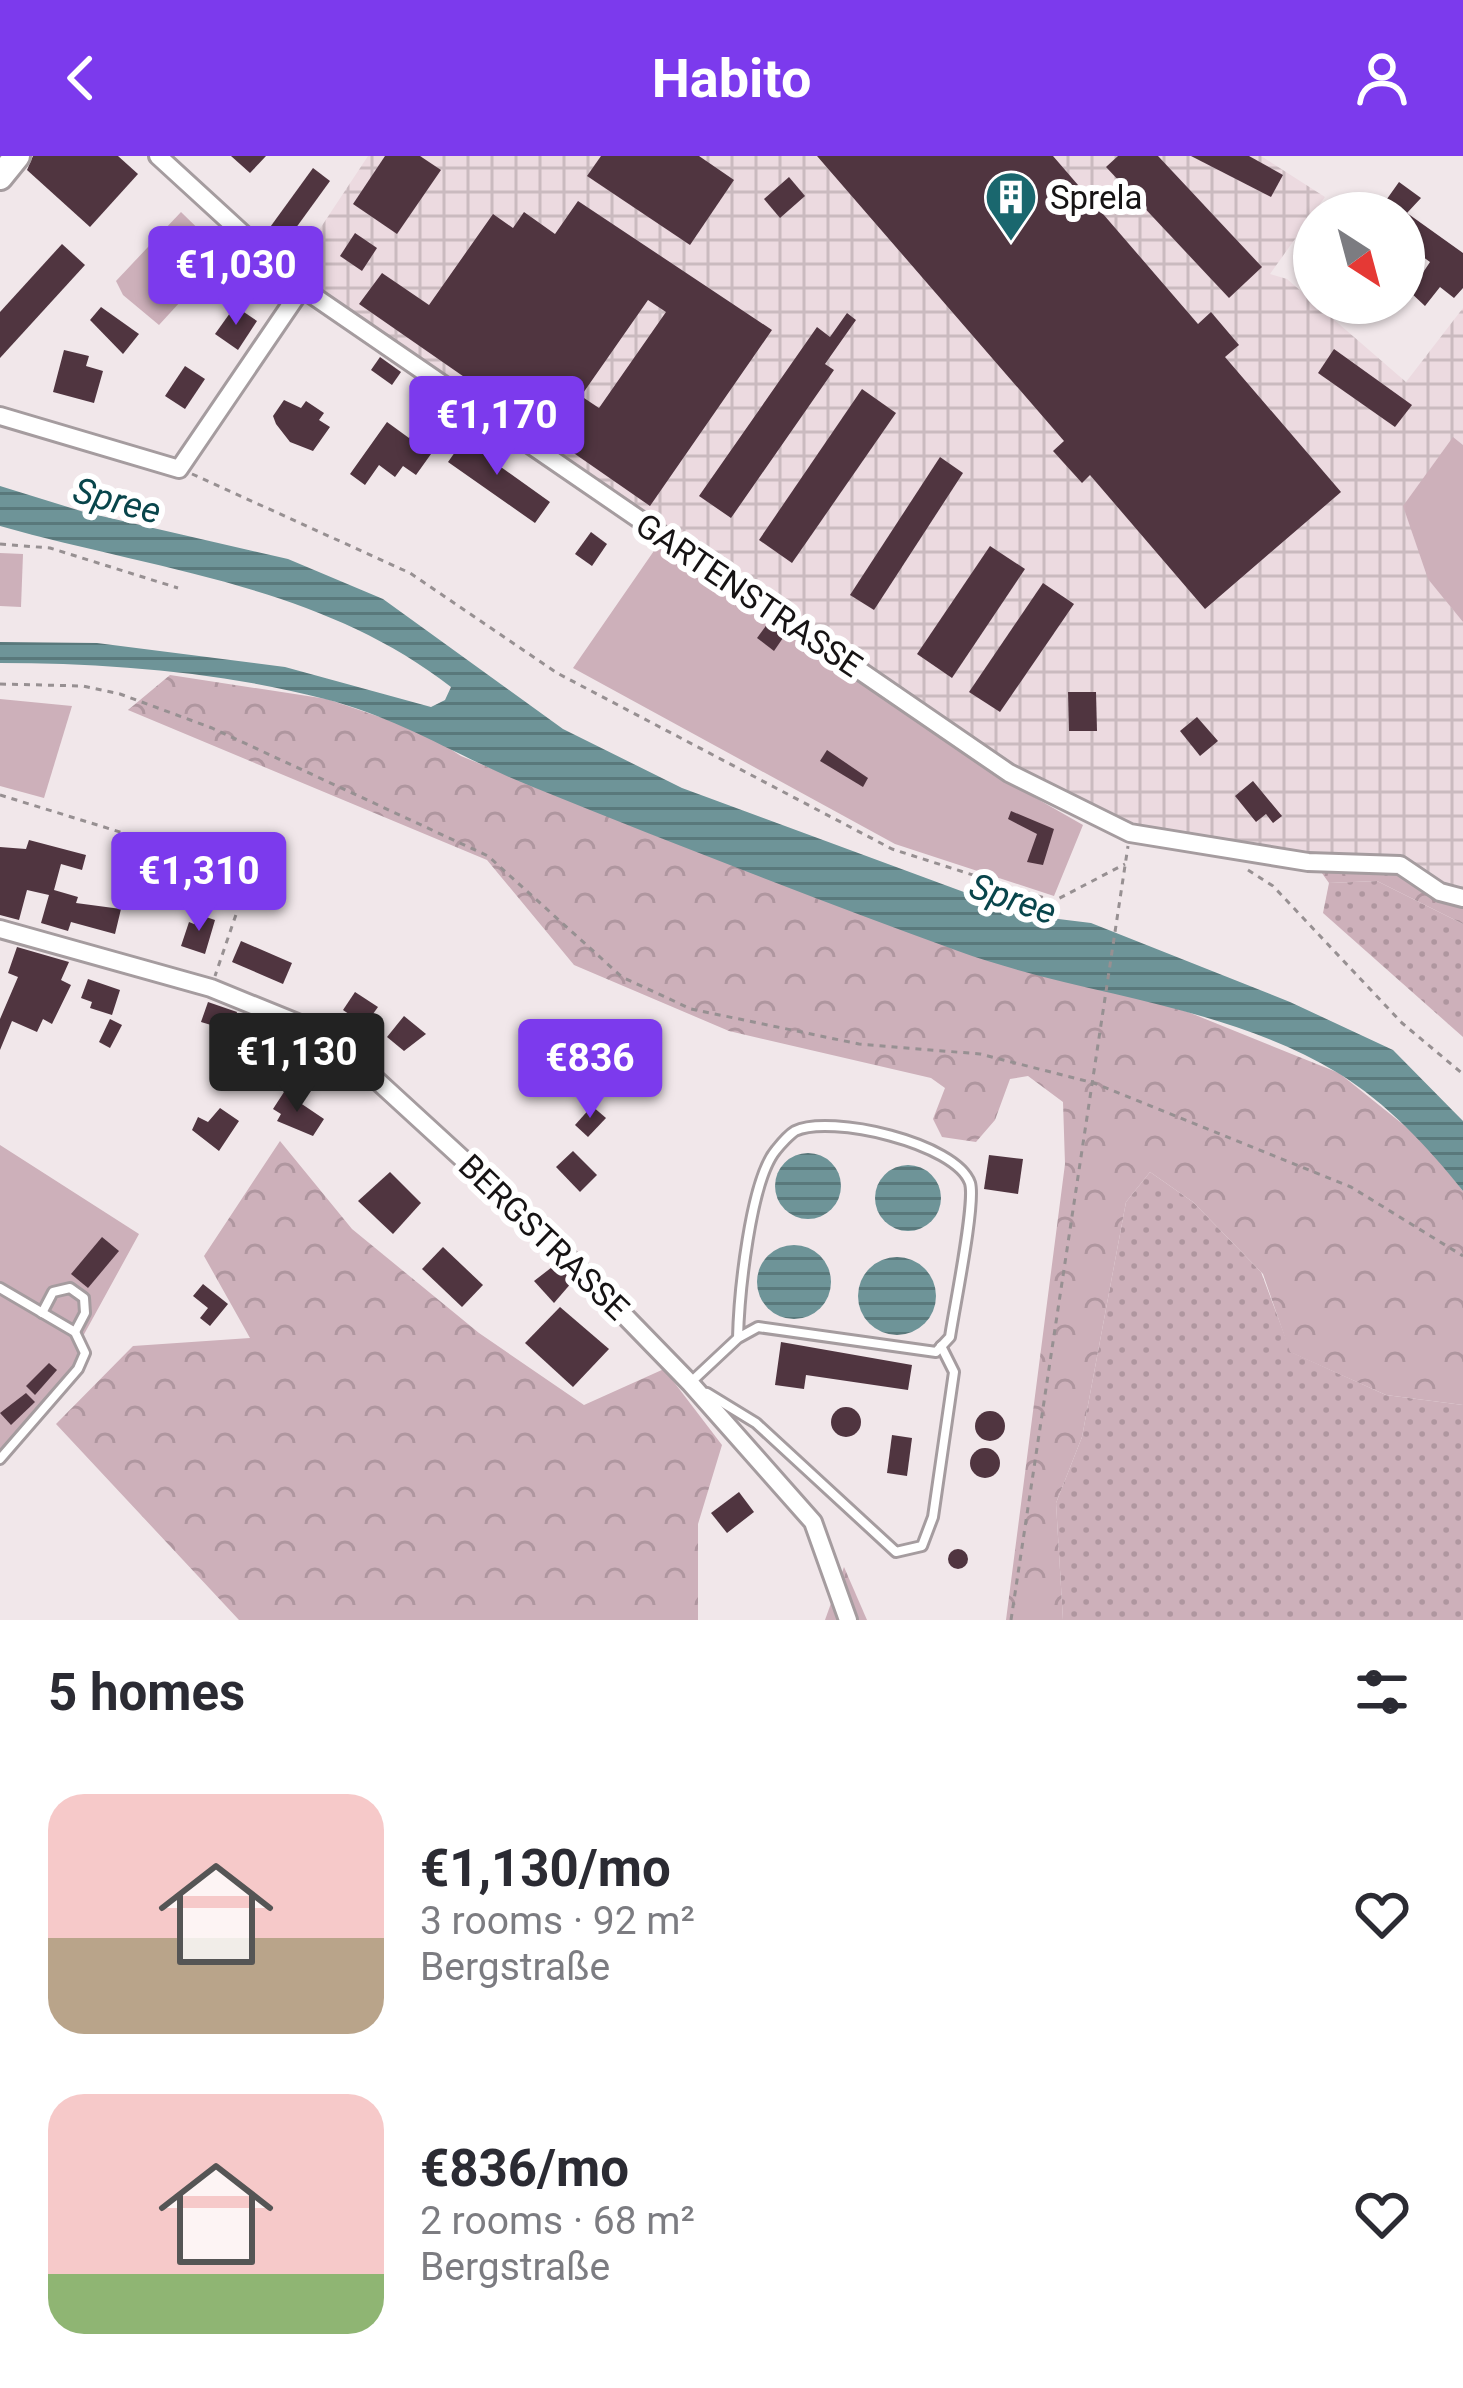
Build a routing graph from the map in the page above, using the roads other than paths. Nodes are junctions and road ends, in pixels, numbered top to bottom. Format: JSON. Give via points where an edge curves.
{"nodes":[{"id":1,"x":17,"y":156,"type":"edge"},
{"id":2,"x":158,"y":156,"type":"edge"},
{"id":3,"x":0,"y":177,"type":"edge"},
{"id":4,"x":302,"y":288,"type":"junction"},
{"id":5,"x":0,"y":416,"type":"edge"},
{"id":6,"x":1463,"y":898,"type":"edge"},
{"id":7,"x":0,"y":929,"type":"edge"},
{"id":8,"x":0,"y":1288,"type":"edge"},
{"id":9,"x":42,"y":1313,"type":"junction"},
{"id":10,"x":75,"y":1332,"type":"junction"},
{"id":11,"x":738,"y":1337,"type":"junction"},
{"id":12,"x":941,"y":1346,"type":"junction"},
{"id":13,"x":690,"y":1383,"type":"junction"},
{"id":14,"x":0,"y":1459,"type":"edge"},
{"id":15,"x":848,"y":1620,"type":"edge"}],
"edges":[{"from":1,"to":3,"type":"street"},
{"from":2,"to":4,"type":"street","name":"GARTENSTRASSE"},
{"from":4,"to":5,"type":"street","via":[[179,469]]},
{"from":4,"to":6,"type":"street","name":"GARTENSTRASSE","via":[[1009,773],[1130,833],[1308,862],[1400,865]]},
{"from":7,"to":13,"type":"street","name":"BERGSTRASSE","via":[[211,988],[302,1025],[358,1063],[550,1239]]},
{"from":8,"to":9,"type":"lane"},
{"from":9,"to":10,"type":"lane"},
{"from":9,"to":10,"type":"lane","via":[[53,1292],[70,1288],[84,1298]]},
{"from":10,"to":14,"type":"lane","via":[[85,1353],[78,1369]]},
{"from":11,"to":12,"type":"lane","via":[[758,1327],[936,1352]]},
{"from":11,"to":12,"type":"lane","via":[[772,1153],[796,1130],[827,1128],[924,1142],[958,1163],[971,1186],[950,1337]]},
{"from":11,"to":13,"type":"lane"},
{"from":12,"to":13,"type":"lane","via":[[953,1372],[933,1517],[922,1546],[896,1552],[756,1423]]},
{"from":13,"to":15,"type":"street","name":"BERGSTRASSE","via":[[813,1522]]}]}
